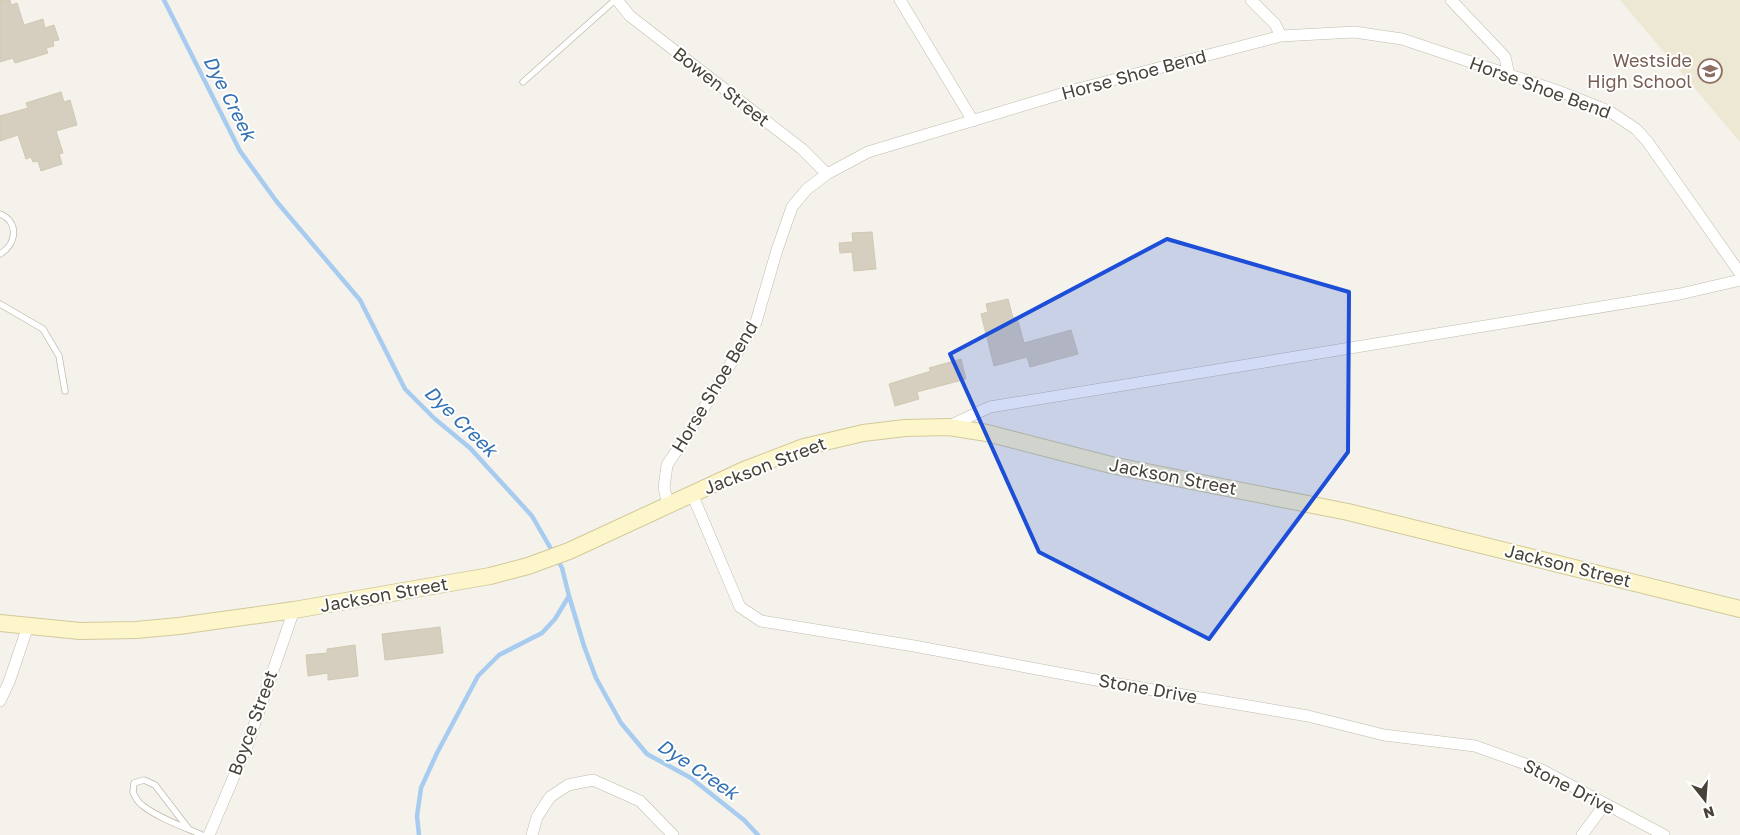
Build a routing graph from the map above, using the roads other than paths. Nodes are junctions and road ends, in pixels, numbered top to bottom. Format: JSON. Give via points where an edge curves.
{"nodes":[{"id":1,"x":616,"y":0,"type":"edge"},
{"id":2,"x":900,"y":0,"type":"edge"},
{"id":3,"x":1251,"y":0,"type":"edge"},
{"id":4,"x":1451,"y":0,"type":"edge"},
{"id":5,"x":1281,"y":36,"type":"junction"},
{"id":6,"x":1510,"y":75,"type":"junction"},
{"id":7,"x":524,"y":82,"type":"dead end"},
{"id":8,"x":973,"y":121,"type":"junction"},
{"id":9,"x":826,"y":174,"type":"junction"},
{"id":10,"x":0,"y":214,"type":"edge"},
{"id":11,"x":0,"y":254,"type":"edge"},
{"id":12,"x":1740,"y":272,"type":"edge"},
{"id":13,"x":1740,"y":280,"type":"edge"},
{"id":14,"x":0,"y":304,"type":"edge"},
{"id":15,"x":65,"y":391,"type":"dead end"},
{"id":16,"x":949,"y":427,"type":"junction"},
{"id":17,"x":692,"y":494,"type":"junction"},
{"id":18,"x":668,"y":505,"type":"junction"},
{"id":19,"x":1740,"y":609,"type":"edge"},
{"id":20,"x":294,"y":610,"type":"junction"},
{"id":21,"x":0,"y":623,"type":"edge"},
{"id":22,"x":28,"y":626,"type":"junction"},
{"id":23,"x":0,"y":701,"type":"edge"},
{"id":24,"x":1604,"y":804,"type":"junction"},
{"id":25,"x":188,"y":828,"type":"junction"},
{"id":26,"x":202,"y":835,"type":"edge"},
{"id":27,"x":209,"y":835,"type":"edge"},
{"id":28,"x":532,"y":835,"type":"edge"},
{"id":29,"x":673,"y":835,"type":"edge"},
{"id":30,"x":1582,"y":835,"type":"edge"},
{"id":31,"x":1664,"y":835,"type":"edge"}],
"edges":[{"from":1,"to":7,"type":"lane"},
{"from":1,"to":9,"type":"street","name":"Bowen Street","via":[[630,16],[802,149]]},
{"from":2,"to":8,"type":"street"},
{"from":3,"to":5,"type":"street","via":[[1275,24]]},
{"from":4,"to":6,"type":"street","via":[[1504,57]]},
{"from":5,"to":6,"type":"street","name":"Horse Shoe Bend","via":[[1354,32],[1402,39]]},
{"from":5,"to":8,"type":"street","name":"Horse Shoe Bend"},
{"from":6,"to":12,"type":"street","name":"Horse Shoe Bend","via":[[1609,111],[1636,129]]},
{"from":8,"to":9,"type":"street","name":"Horse Shoe Bend","via":[[868,152]]},
{"from":9,"to":18,"type":"street","name":"Horse Shoe Bend","via":[[792,206],[756,322],[667,465],[664,488]]},
{"from":10,"to":11,"type":"lane","via":[[5,216],[14,232],[9,247]]},
{"from":13,"to":16,"type":"street","via":[[1680,294],[990,407]]},
{"from":14,"to":15,"type":"lane","via":[[43,329],[59,356]]},
{"from":16,"to":17,"type":"street","name":"Jackson Street","via":[[863,433],[804,447]]},
{"from":16,"to":19,"type":"street","name":"Jackson Street","via":[[987,432],[1111,465],[1348,512]]},
{"from":17,"to":18,"type":"street","name":"Jackson Street"},
{"from":17,"to":24,"type":"street","name":"Stone Drive","via":[[740,607],[761,621],[1308,716],[1384,734],[1475,746],[1542,770]]},
{"from":18,"to":20,"type":"street","name":"Jackson Street","via":[[570,551],[528,566],[490,576]]},
{"from":20,"to":22,"type":"street","name":"Jackson Street","via":[[136,630],[80,631]]},
{"from":20,"to":27,"type":"street","name":"Boyce Street","via":[[247,746]]},
{"from":21,"to":22,"type":"street","name":"Jackson Street"},
{"from":22,"to":23,"type":"street"},
{"from":24,"to":30,"type":"street"},
{"from":24,"to":31,"type":"street","name":"Stone Drive"},
{"from":25,"to":25,"type":"lane","via":[[140,804],[132,792],[134,783],[144,780],[155,785]]},
{"from":25,"to":26,"type":"lane"},
{"from":28,"to":29,"type":"street","via":[[537,817],[550,797],[568,785],[593,780],[640,801]]}]}
